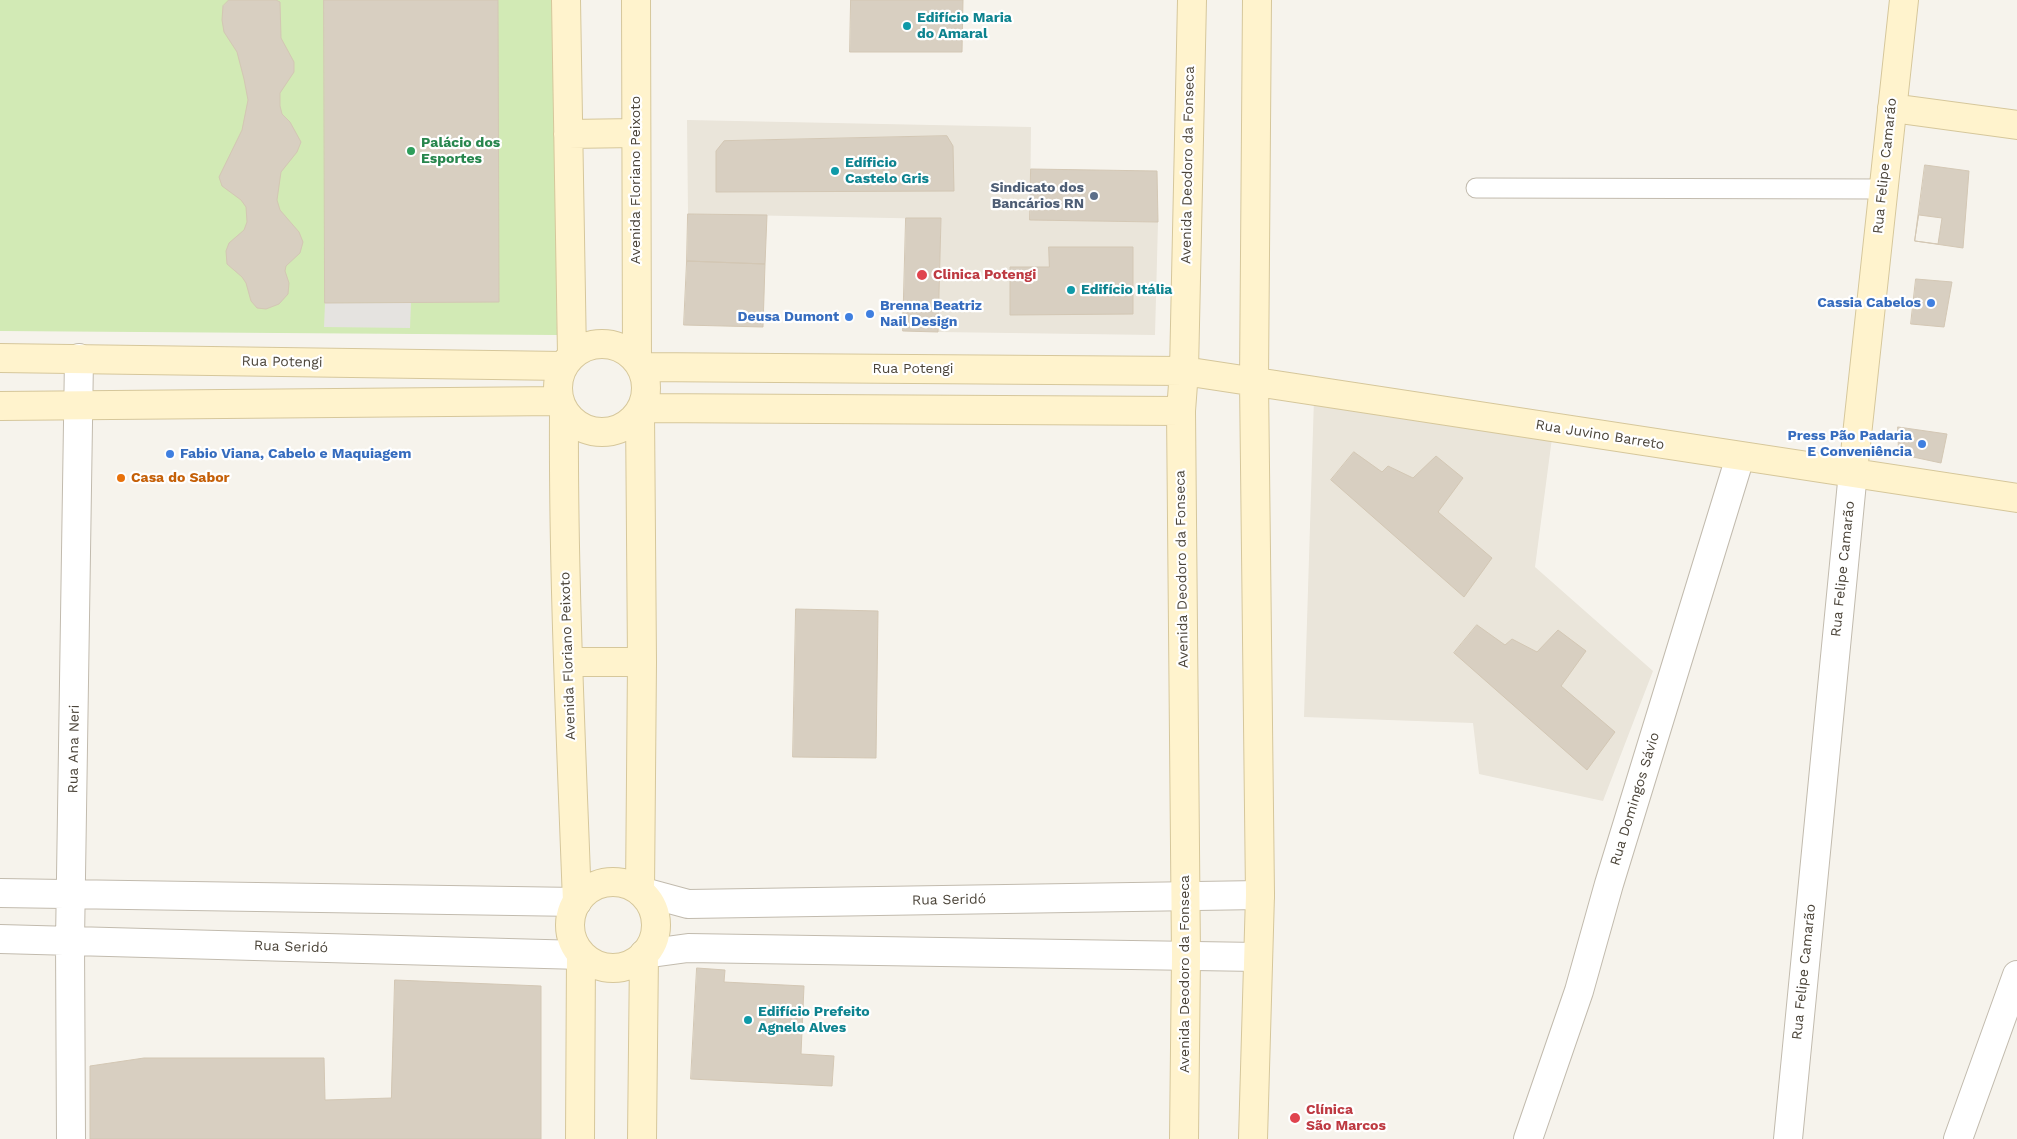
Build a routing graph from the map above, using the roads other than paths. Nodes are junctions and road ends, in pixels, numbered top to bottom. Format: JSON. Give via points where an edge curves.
{"nodes":[{"id":1,"x":566,"y":0,"type":"edge"},
{"id":2,"x":636,"y":0,"type":"edge"},
{"id":3,"x":1192,"y":0,"type":"edge"},
{"id":4,"x":1257,"y":0,"type":"edge"},
{"id":5,"x":1904,"y":0,"type":"edge"},
{"id":6,"x":1892,"y":108,"type":"junction"},
{"id":7,"x":2017,"y":125,"type":"edge"},
{"id":8,"x":636,"y":133,"type":"junction"},
{"id":9,"x":568,"y":134,"type":"junction"},
{"id":10,"x":1476,"y":188,"type":"dead end"},
{"id":11,"x":1883,"y":189,"type":"junction"},
{"id":12,"x":0,"y":358,"type":"edge"},
{"id":13,"x":79,"y":358,"type":"junction"},
{"id":14,"x":568,"y":361,"type":"junction"},
{"id":15,"x":639,"y":363,"type":"junction"},
{"id":16,"x":1184,"y":372,"type":"junction"},
{"id":17,"x":1254,"y":381,"type":"junction"},
{"id":18,"x":0,"y":406,"type":"edge"},
{"id":19,"x":77,"y":406,"type":"junction"},
{"id":20,"x":562,"y":406,"type":"junction"},
{"id":21,"x":641,"y":410,"type":"junction"},
{"id":22,"x":1180,"y":411,"type":"junction"},
{"id":23,"x":1740,"y":457,"type":"junction"},
{"id":24,"x":1853,"y":472,"type":"junction"},
{"id":25,"x":2017,"y":498,"type":"edge"},
{"id":26,"x":568,"y":662,"type":"junction"},
{"id":27,"x":642,"y":662,"type":"junction"},
{"id":28,"x":640,"y":892,"type":"junction"},
{"id":29,"x":0,"y":893,"type":"edge"},
{"id":30,"x":72,"y":893,"type":"junction"},
{"id":31,"x":1260,"y":894,"type":"junction"},
{"id":32,"x":1185,"y":895,"type":"junction"},
{"id":33,"x":577,"y":902,"type":"junction"},
{"id":34,"x":0,"y":939,"type":"edge"},
{"id":35,"x":70,"y":940,"type":"junction"},
{"id":36,"x":644,"y":954,"type":"junction"},
{"id":37,"x":581,"y":955,"type":"junction"},
{"id":38,"x":1186,"y":956,"type":"junction"},
{"id":39,"x":1258,"y":957,"type":"junction"},
{"id":40,"x":2017,"y":975,"type":"edge"},
{"id":41,"x":71,"y":1139,"type":"edge"},
{"id":42,"x":580,"y":1139,"type":"edge"},
{"id":43,"x":642,"y":1139,"type":"edge"},
{"id":44,"x":1184,"y":1139,"type":"edge"},
{"id":45,"x":1254,"y":1139,"type":"edge"},
{"id":46,"x":1528,"y":1139,"type":"edge"},
{"id":47,"x":1788,"y":1139,"type":"edge"},
{"id":48,"x":1958,"y":1139,"type":"edge"}],
"edges":[{"from":1,"to":9,"type":"main road"},
{"from":2,"to":8,"type":"main road","name":"Avenida Floriano Peixoto"},
{"from":3,"to":16,"type":"main road","name":"Avenida Deodoro da Fonseca"},
{"from":4,"to":17,"type":"main road"},
{"from":5,"to":6,"type":"main road","name":"Rua Felipe Camarão"},
{"from":6,"to":7,"type":"main road"},
{"from":6,"to":11,"type":"main road","name":"Rua Felipe Camarão"},
{"from":8,"to":9,"type":"main road"},
{"from":8,"to":15,"type":"main road","name":"Avenida Floriano Peixoto"},
{"from":9,"to":14,"type":"main road"},
{"from":10,"to":11,"type":"lane"},
{"from":11,"to":24,"type":"main road","name":"Rua Felipe Camarão"},
{"from":12,"to":13,"type":"main road","name":"Rua Potengi"},
{"from":13,"to":14,"type":"main road","name":"Rua Potengi"},
{"from":13,"to":19,"type":"street","name":"Rua Ana Neri"},
{"from":14,"to":15,"type":"main road","via":[[584,348],[605,344],[626,350]]},
{"from":14,"to":20,"type":"main road","via":[[558,390]]},
{"from":15,"to":16,"type":"main road","name":"Rua Potengi"},
{"from":15,"to":21,"type":"main road","via":[[647,388]]},
{"from":16,"to":17,"type":"main road","name":"Rua Juvino Barreto"},
{"from":16,"to":22,"type":"main road","name":"Avenida Deodoro da Fonseca"},
{"from":17,"to":23,"type":"main road","name":"Rua Juvino Barreto"},
{"from":17,"to":31,"type":"main road"},
{"from":18,"to":19,"type":"main road"},
{"from":19,"to":20,"type":"main road"},
{"from":19,"to":30,"type":"street","name":"Rua Ana Neri"},
{"from":20,"to":21,"type":"main road","via":[[582,427],[605,432],[618,430],[630,423]]},
{"from":20,"to":26,"type":"main road","name":"Avenida Floriano Peixoto"},
{"from":21,"to":22,"type":"main road"},
{"from":21,"to":27,"type":"main road"},
{"from":22,"to":32,"type":"main road","name":"Avenida Deodoro da Fonseca"},
{"from":23,"to":24,"type":"main road","name":"Rua Juvino Barreto"},
{"from":23,"to":46,"type":"street","name":"Rua Domingos Sávio","via":[[1579,991]]},
{"from":24,"to":25,"type":"main road","name":"Rua Juvino Barreto"},
{"from":24,"to":47,"type":"street","name":"Rua Felipe Camarão"},
{"from":26,"to":27,"type":"main road"},
{"from":26,"to":33,"type":"main road","name":"Avenida Floriano Peixoto"},
{"from":27,"to":28,"type":"main road"},
{"from":28,"to":32,"type":"street","name":"Rua Seridó","via":[[688,904]]},
{"from":28,"to":33,"type":"main road","via":[[627,885],[598,885]]},
{"from":28,"to":36,"type":"main road","via":[[649,902],[656,929]]},
{"from":29,"to":30,"type":"street"},
{"from":30,"to":33,"type":"street"},
{"from":30,"to":35,"type":"street","name":"Rua Ana Neri"},
{"from":31,"to":32,"type":"street","name":"Rua Seridó"},
{"from":31,"to":39,"type":"main road"},
{"from":32,"to":38,"type":"main road","name":"Avenida Deodoro da Fonseca"},
{"from":33,"to":37,"type":"main road","via":[[571,915],[570,929],[573,943]]},
{"from":34,"to":35,"type":"street","name":"Rua Seridó"},
{"from":35,"to":37,"type":"street","name":"Rua Seridó"},
{"from":35,"to":41,"type":"street","name":"Rua Ana Neri"},
{"from":36,"to":37,"type":"main road","via":[[620,968],[606,968]]},
{"from":36,"to":38,"type":"street","via":[[688,948]]},
{"from":36,"to":43,"type":"main road"},
{"from":37,"to":42,"type":"main road"},
{"from":38,"to":39,"type":"street"},
{"from":38,"to":44,"type":"main road","name":"Avenida Deodoro da Fonseca"},
{"from":39,"to":45,"type":"main road"},
{"from":40,"to":48,"type":"street"}]}
